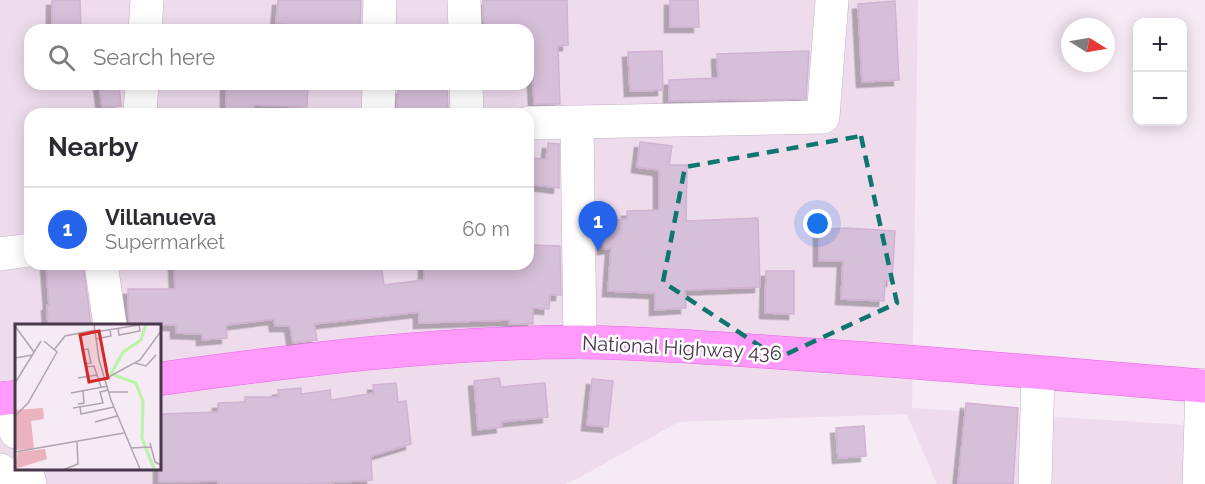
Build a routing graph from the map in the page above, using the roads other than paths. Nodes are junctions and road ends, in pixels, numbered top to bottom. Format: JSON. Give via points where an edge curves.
{"nodes":[{"id":1,"x":147,"y":0,"type":"edge"},
{"id":2,"x":380,"y":0,"type":"edge"},
{"id":3,"x":464,"y":0,"type":"edge"},
{"id":4,"x":832,"y":0,"type":"edge"},
{"id":5,"x":145,"y":24,"type":"edge"},
{"id":6,"x":379,"y":24,"type":"edge"},
{"id":7,"x":465,"y":24,"type":"edge"},
{"id":8,"x":142,"y":90,"type":"edge"},
{"id":9,"x":379,"y":90,"type":"edge"},
{"id":10,"x":466,"y":90,"type":"edge"},
{"id":11,"x":141,"y":108,"type":"edge"},
{"id":12,"x":378,"y":108,"type":"edge"},
{"id":13,"x":467,"y":108,"type":"edge"},
{"id":14,"x":534,"y":123,"type":"edge"},
{"id":15,"x":577,"y":123,"type":"junction"},
{"id":16,"x":24,"y":251,"type":"edge"},
{"id":17,"x":0,"y":254,"type":"edge"},
{"id":18,"x":102,"y":270,"type":"edge"},
{"id":19,"x":110,"y":324,"type":"edge"},
{"id":20,"x":580,"y":342,"type":"junction"},
{"id":21,"x":1038,"y":373,"type":"junction"},
{"id":22,"x":160,"y":379,"type":"edge"},
{"id":23,"x":1204,"y":386,"type":"edge"},
{"id":24,"x":8,"y":398,"type":"edge"},
{"id":25,"x":15,"y":428,"type":"edge"},
{"id":26,"x":1035,"y":484,"type":"edge"},
{"id":27,"x":1199,"y":484,"type":"edge"}],
"edges":[{"from":1,"to":5,"type":"street"},
{"from":2,"to":6,"type":"street"},
{"from":3,"to":7,"type":"street"},
{"from":4,"to":15,"type":"street","via":[[823,117]]},
{"from":8,"to":11,"type":"street"},
{"from":9,"to":12,"type":"street"},
{"from":10,"to":13,"type":"street"},
{"from":14,"to":15,"type":"street"},
{"from":15,"to":20,"type":"street"},
{"from":16,"to":17,"type":"street"},
{"from":18,"to":19,"type":"street"},
{"from":20,"to":21,"type":"main road","name":"National Highway 436","via":[[779,352]]},
{"from":20,"to":22,"type":"main road","name":"National Highway 436","via":[[369,352]]},
{"from":21,"to":23,"type":"main road","name":"National Highway 436"},
{"from":21,"to":26,"type":"street"},
{"from":23,"to":27,"type":"street"},
{"from":24,"to":25,"type":"street"}]}
